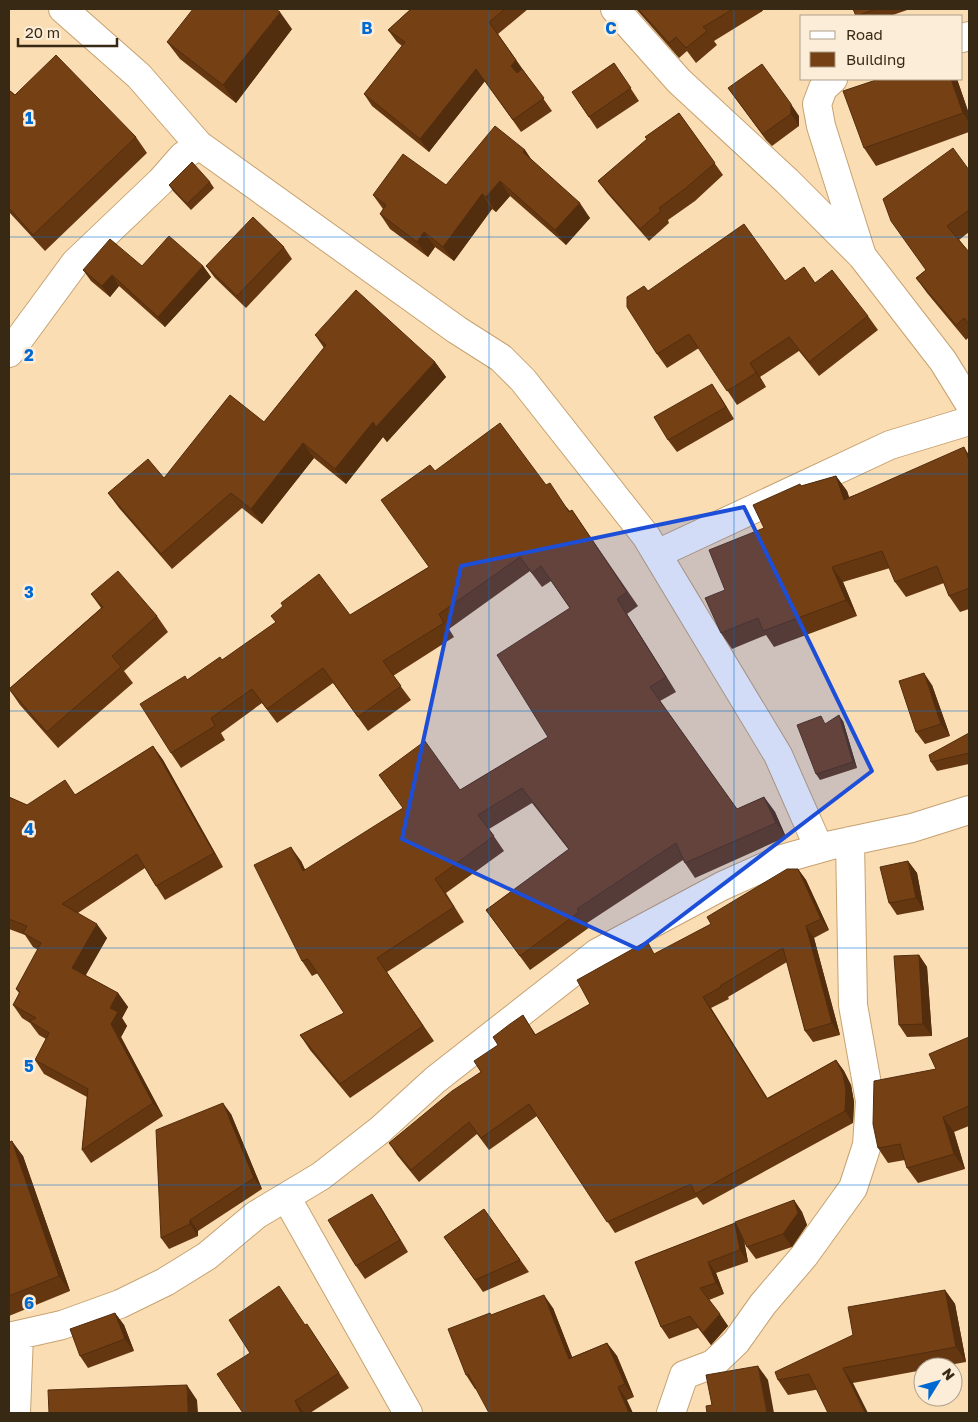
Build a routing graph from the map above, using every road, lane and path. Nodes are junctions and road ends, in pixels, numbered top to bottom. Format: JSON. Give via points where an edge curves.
{"nodes":[{"id":1,"x":63,"y":9,"type":"edge"},
{"id":2,"x":615,"y":9,"type":"edge"},
{"id":3,"x":832,"y":80,"type":"edge"},
{"id":4,"x":199,"y":145,"type":"junction"},
{"id":5,"x":862,"y":256,"type":"junction"},
{"id":6,"x":9,"y":353,"type":"edge"},
{"id":7,"x":969,"y":403,"type":"edge"},
{"id":8,"x":969,"y":421,"type":"edge"},
{"id":9,"x":657,"y":554,"type":"junction"},
{"id":10,"x":969,"y":810,"type":"edge"},
{"id":11,"x":850,"y":841,"type":"junction"},
{"id":12,"x":819,"y":848,"type":"junction"},
{"id":13,"x":286,"y":1197,"type":"junction"},
{"id":14,"x":14,"y":1336,"type":"edge"},
{"id":15,"x":16,"y":1413,"type":"edge"},
{"id":16,"x":408,"y":1413,"type":"edge"},
{"id":17,"x":671,"y":1413,"type":"edge"}],
"edges":[{"from":1,"to":4,"type":"street","via":[[139,76]]},
{"from":2,"to":5,"type":"street","via":[[679,81]]},
{"from":3,"to":5,"type":"street","via":[[823,88],[817,104]]},
{"from":4,"to":6,"type":"street","via":[[182,156],[161,181],[75,263]]},
{"from":4,"to":9,"type":"street","via":[[501,358],[523,380]]},
{"from":5,"to":7,"type":"street","via":[[943,362]]},
{"from":8,"to":9,"type":"street","via":[[890,445]]},
{"from":9,"to":12,"type":"street","via":[[778,755]]},
{"from":10,"to":11,"type":"street","via":[[912,828]]},
{"from":11,"to":12,"type":"street"},
{"from":11,"to":17,"type":"street","via":[[853,1005],[870,1101],[867,1145],[853,1188],[804,1256],[762,1304],[736,1342],[713,1364],[684,1375]]},
{"from":12,"to":13,"type":"street","via":[[782,859],[722,886],[598,953],[435,1080],[380,1130],[321,1176]]},
{"from":13,"to":14,"type":"street","via":[[256,1215],[207,1256],[165,1282],[120,1304],[62,1325]]},
{"from":13,"to":16,"type":"street"},
{"from":14,"to":15,"type":"street"}]}
